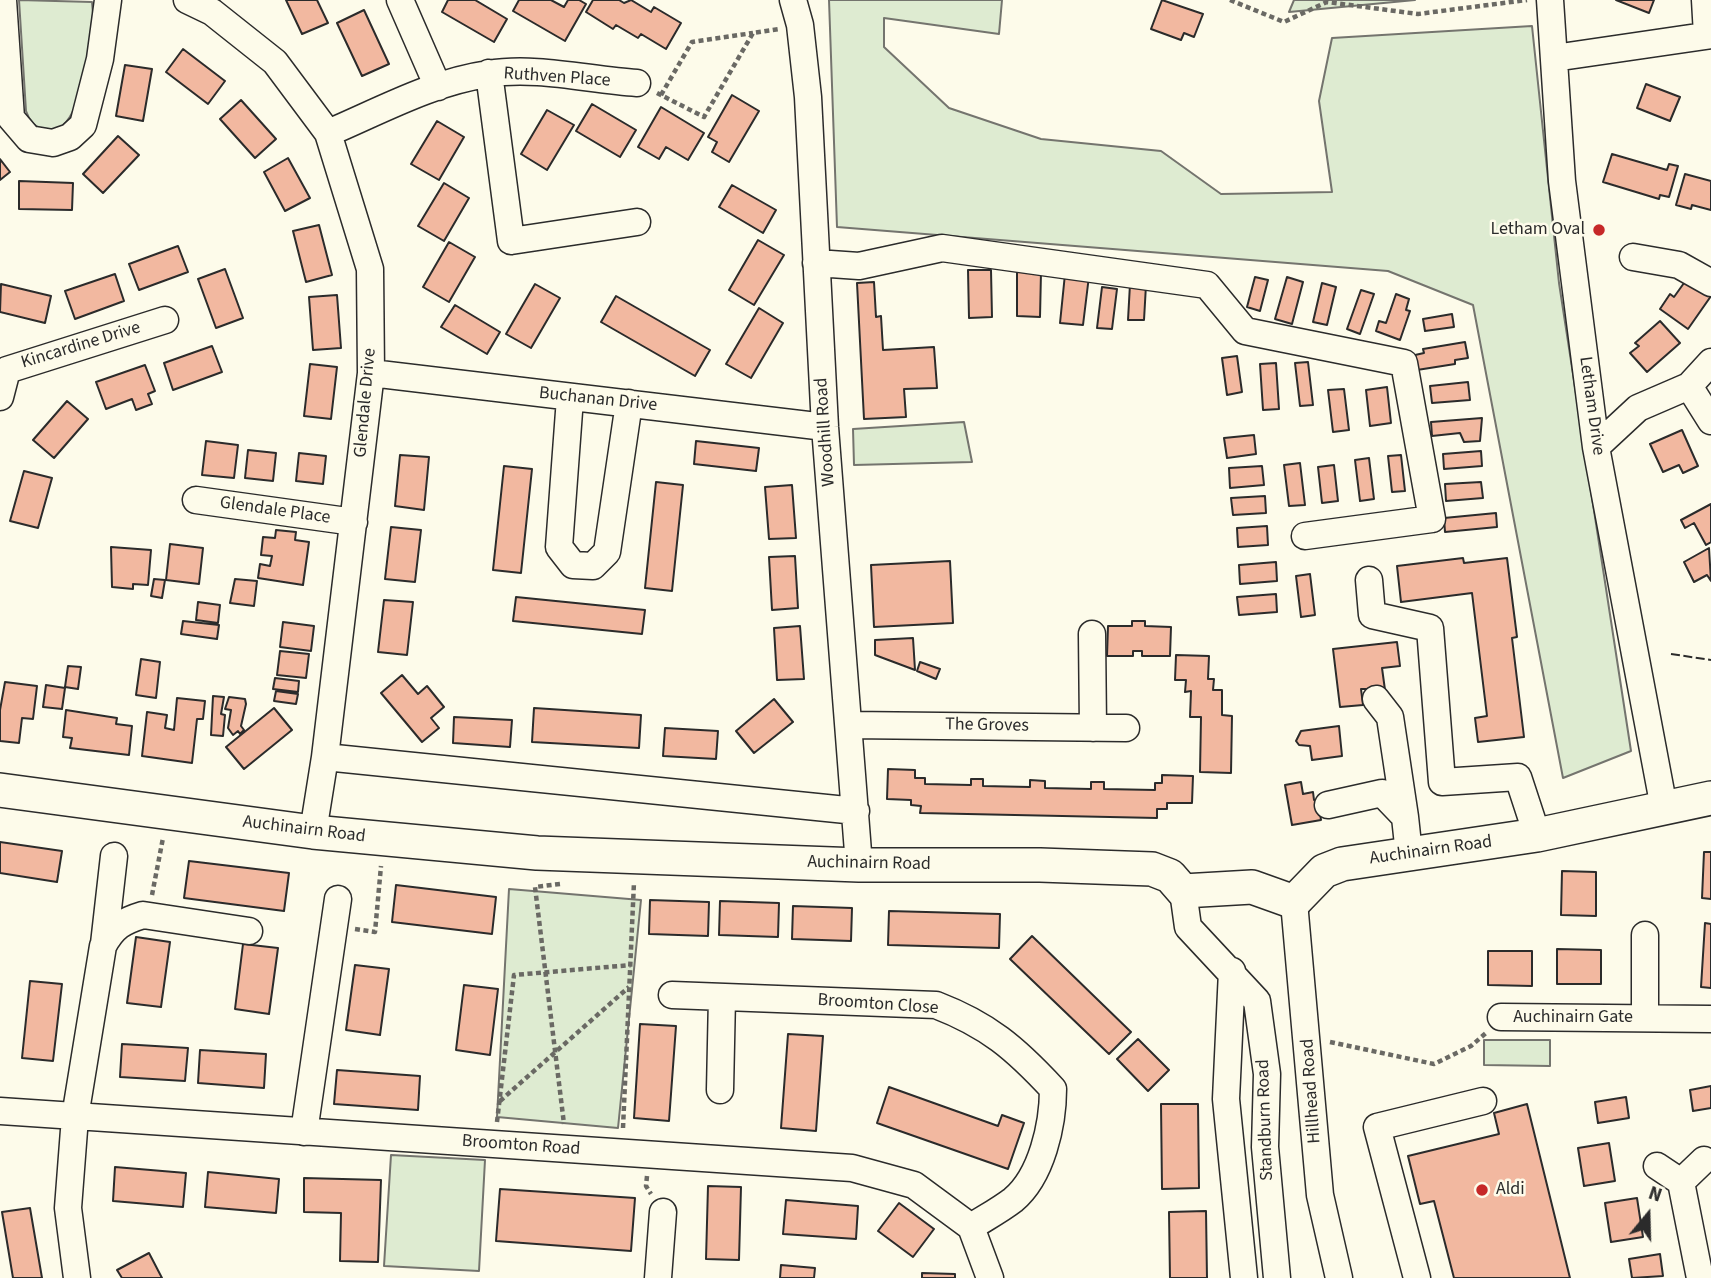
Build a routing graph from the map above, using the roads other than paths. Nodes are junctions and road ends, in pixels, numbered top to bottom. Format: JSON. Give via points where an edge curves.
{"nodes":[{"id":1,"x":3,"y":0,"type":"edge"},
{"id":2,"x":108,"y":0,"type":"edge"},
{"id":3,"x":187,"y":0,"type":"edge"},
{"id":4,"x":400,"y":0,"type":"edge"},
{"id":5,"x":793,"y":0,"type":"edge"},
{"id":6,"x":1550,"y":0,"type":"edge"},
{"id":7,"x":1705,"y":0,"type":"edge"},
{"id":8,"x":1709,"y":35,"type":"edge"},
{"id":9,"x":1554,"y":58,"type":"junction"},
{"id":10,"x":489,"y":73,"type":"junction"},
{"id":11,"x":637,"y":83,"type":"road end"},
{"id":12,"x":438,"y":87,"type":"junction"},
{"id":13,"x":328,"y":133,"type":"junction"},
{"id":14,"x":637,"y":222,"type":"dead end"},
{"id":15,"x":1633,"y":257,"type":"dead end"},
{"id":16,"x":816,"y":262,"type":"junction"},
{"id":17,"x":1711,"y":284,"type":"edge"},
{"id":18,"x":165,"y":320,"type":"dead end"},
{"id":19,"x":1711,"y":362,"type":"edge"},
{"id":20,"x":4,"y":366,"type":"edge"},
{"id":21,"x":371,"y":373,"type":"junction"},
{"id":22,"x":1689,"y":386,"type":"junction"},
{"id":23,"x":0,"y":397,"type":"edge"},
{"id":24,"x":570,"y":398,"type":"junction"},
{"id":25,"x":629,"y":403,"type":"junction"},
{"id":26,"x":1711,"y":421,"type":"edge"},
{"id":27,"x":825,"y":427,"type":"junction"},
{"id":28,"x":1596,"y":447,"type":"junction"},
{"id":29,"x":197,"y":500,"type":"dead end"},
{"id":30,"x":354,"y":522,"type":"junction"},
{"id":31,"x":1305,"y":537,"type":"dead end"},
{"id":32,"x":1369,"y":580,"type":"dead end"},
{"id":33,"x":1092,"y":634,"type":"dead end"},
{"id":34,"x":1376,"y":698,"type":"dead end"},
{"id":35,"x":849,"y":725,"type":"junction"},
{"id":36,"x":1093,"y":728,"type":"junction"},
{"id":37,"x":1126,"y":728,"type":"dead end"},
{"id":38,"x":325,"y":757,"type":"junction"},
{"id":39,"x":0,"y":790,"type":"edge"},
{"id":40,"x":1711,"y":798,"type":"edge"},
{"id":41,"x":1328,"y":805,"type":"dead end"},
{"id":42,"x":1664,"y":808,"type":"junction"},
{"id":43,"x":856,"y":811,"type":"junction"},
{"id":44,"x":1405,"y":817,"type":"junction"},
{"id":45,"x":313,"y":832,"type":"junction"},
{"id":46,"x":1537,"y":835,"type":"junction"},
{"id":47,"x":1409,"y":854,"type":"junction"},
{"id":48,"x":114,"y":856,"type":"dead end"},
{"id":49,"x":859,"y":865,"type":"junction"},
{"id":50,"x":1183,"y":891,"type":"junction"},
{"id":51,"x":338,"y":899,"type":"dead end"},
{"id":52,"x":1294,"y":902,"type":"junction"},
{"id":53,"x":249,"y":931,"type":"dead end"},
{"id":54,"x":1645,"y":935,"type":"dead end"},
{"id":55,"x":103,"y":946,"type":"junction"},
{"id":56,"x":1232,"y":971,"type":"junction"},
{"id":57,"x":672,"y":995,"type":"dead end"},
{"id":58,"x":722,"y":997,"type":"junction"},
{"id":59,"x":1501,"y":1017,"type":"road end"},
{"id":60,"x":1645,"y":1018,"type":"junction"},
{"id":61,"x":1711,"y":1019,"type":"edge"},
{"id":62,"x":720,"y":1090,"type":"dead end"},
{"id":63,"x":1483,"y":1101,"type":"dead end"},
{"id":64,"x":0,"y":1111,"type":"edge"},
{"id":65,"x":75,"y":1117,"type":"junction"},
{"id":66,"x":304,"y":1132,"type":"junction"},
{"id":67,"x":1704,"y":1160,"type":"dead end"},
{"id":68,"x":1657,"y":1166,"type":"dead end"},
{"id":69,"x":1681,"y":1182,"type":"junction"},
{"id":70,"x":663,"y":1212,"type":"road end"},
{"id":71,"x":971,"y":1227,"type":"junction"},
{"id":72,"x":77,"y":1278,"type":"edge"},
{"id":73,"x":658,"y":1278,"type":"edge"},
{"id":74,"x":990,"y":1278,"type":"edge"},
{"id":75,"x":1244,"y":1278,"type":"edge"},
{"id":76,"x":1277,"y":1278,"type":"edge"},
{"id":77,"x":1339,"y":1278,"type":"edge"},
{"id":78,"x":1418,"y":1278,"type":"edge"},
{"id":79,"x":1700,"y":1278,"type":"edge"}],
"edges":[{"from":1,"to":2,"type":"street","via":[[11,118],[29,139],[53,143],[71,137],[83,125],[100,59]]},
{"from":3,"to":13,"type":"street","name":"Glendale Drive","via":[[212,12],[275,62]]},
{"from":4,"to":12,"type":"street"},
{"from":5,"to":16,"type":"street","name":"Woodhill Road","via":[[808,97]]},
{"from":6,"to":9,"type":"street","name":"Letham Drive"},
{"from":7,"to":8,"type":"street"},
{"from":8,"to":9,"type":"street"},
{"from":9,"to":28,"type":"street","name":"Letham Drive","via":[[1562,181]]},
{"from":10,"to":11,"type":"street","name":"Ruthven Place"},
{"from":10,"to":12,"type":"street","name":"Ruthven Place"},
{"from":10,"to":14,"type":"street","via":[[511,241]]},
{"from":12,"to":13,"type":"street","name":"Ruthven Place"},
{"from":13,"to":21,"type":"street","name":"Glendale Drive","via":[[370,269]]},
{"from":15,"to":17,"type":"street","via":[[1679,265]]},
{"from":16,"to":27,"type":"street","name":"Woodhill Road"},
{"from":16,"to":31,"type":"street","via":[[859,266],[942,248],[1207,285],[1245,331],[1404,363],[1432,519]]},
{"from":18,"to":20,"type":"street","name":"Kincardine Drive"},
{"from":19,"to":22,"type":"street"},
{"from":20,"to":23,"type":"street"},
{"from":21,"to":24,"type":"street","name":"Buchanan Drive"},
{"from":21,"to":30,"type":"street","name":"Glendale Drive"},
{"from":22,"to":26,"type":"street"},
{"from":22,"to":28,"type":"street","via":[[1638,408]]},
{"from":24,"to":25,"type":"street","name":"Buchanan Drive"},
{"from":24,"to":25,"type":"street","via":[[559,547],[573,565],[593,566],[607,552]]},
{"from":25,"to":27,"type":"street","name":"Buchanan Drive"},
{"from":27,"to":35,"type":"street","name":"Woodhill Road"},
{"from":28,"to":42,"type":"street","name":"Letham Drive"},
{"from":29,"to":30,"type":"street","name":"Glendale Place"},
{"from":30,"to":38,"type":"street","name":"Glendale Drive"},
{"from":32,"to":46,"type":"street","via":[[1373,615],[1430,628],[1442,782],[1518,777]]},
{"from":33,"to":36,"type":"street"},
{"from":34,"to":44,"type":"street","via":[[1390,717]]},
{"from":35,"to":36,"type":"street","name":"The Groves"},
{"from":35,"to":43,"type":"street","name":"Woodhill Road"},
{"from":36,"to":37,"type":"street","name":"The Groves"},
{"from":38,"to":43,"type":"street"},
{"from":38,"to":45,"type":"street","name":"Glendale Drive"},
{"from":39,"to":45,"type":"main road","name":"Auchinairn Road"},
{"from":40,"to":42,"type":"main road","name":"Auchinairn Road"},
{"from":41,"to":44,"type":"street","via":[[1382,793]]},
{"from":42,"to":46,"type":"main road","name":"Auchinairn Road"},
{"from":43,"to":49,"type":"street","name":"Woodhill Road"},
{"from":44,"to":47,"type":"street"},
{"from":45,"to":49,"type":"main road","name":"Auchinairn Road","via":[[574,854]]},
{"from":46,"to":47,"type":"main road","name":"Auchinairn Road"},
{"from":47,"to":52,"type":"main road","name":"Auchinairn Road","via":[[1324,871]]},
{"from":48,"to":55,"type":"street"},
{"from":49,"to":50,"type":"main road","name":"Auchinairn Road","via":[[1152,869],[1170,876]]},
{"from":50,"to":52,"type":"main road","via":[[1252,887]]},
{"from":50,"to":56,"type":"street","name":"Standburn Road","via":[[1188,928]]},
{"from":51,"to":66,"type":"street"},
{"from":52,"to":77,"type":"street","name":"Hillhead Road","via":[[1320,1195]]},
{"from":53,"to":55,"type":"street","via":[[149,916],[127,920],[111,931]]},
{"from":54,"to":60,"type":"street","name":"Auchinairn Gate"},
{"from":55,"to":65,"type":"street"},
{"from":56,"to":75,"type":"street","name":"Standburn Road","via":[[1226,1099]]},
{"from":56,"to":76,"type":"street","name":"Standburn Road","via":[[1257,1001],[1267,1074],[1265,1147]]},
{"from":57,"to":58,"type":"street","name":"Broomton Close"},
{"from":58,"to":62,"type":"street"},
{"from":58,"to":71,"type":"street","name":"Broomton Close","via":[[936,1005],[976,1020],[1022,1055],[1053,1089],[1053,1119],[1042,1156],[1015,1198]]},
{"from":59,"to":60,"type":"street","name":"Auchinairn Gate"},
{"from":60,"to":61,"type":"street","name":"Auchinairn Gate"},
{"from":63,"to":78,"type":"street","via":[[1377,1127]]},
{"from":64,"to":65,"type":"street","name":"Broomton Road"},
{"from":65,"to":66,"type":"street","name":"Broomton Road"},
{"from":65,"to":72,"type":"street","via":[[68,1208]]},
{"from":66,"to":71,"type":"street","name":"Broomton Road","via":[[852,1168],[914,1185]]},
{"from":67,"to":69,"type":"street"},
{"from":68,"to":69,"type":"street"},
{"from":69,"to":79,"type":"street"},
{"from":70,"to":73,"type":"street"},
{"from":71,"to":74,"type":"street"}]}
